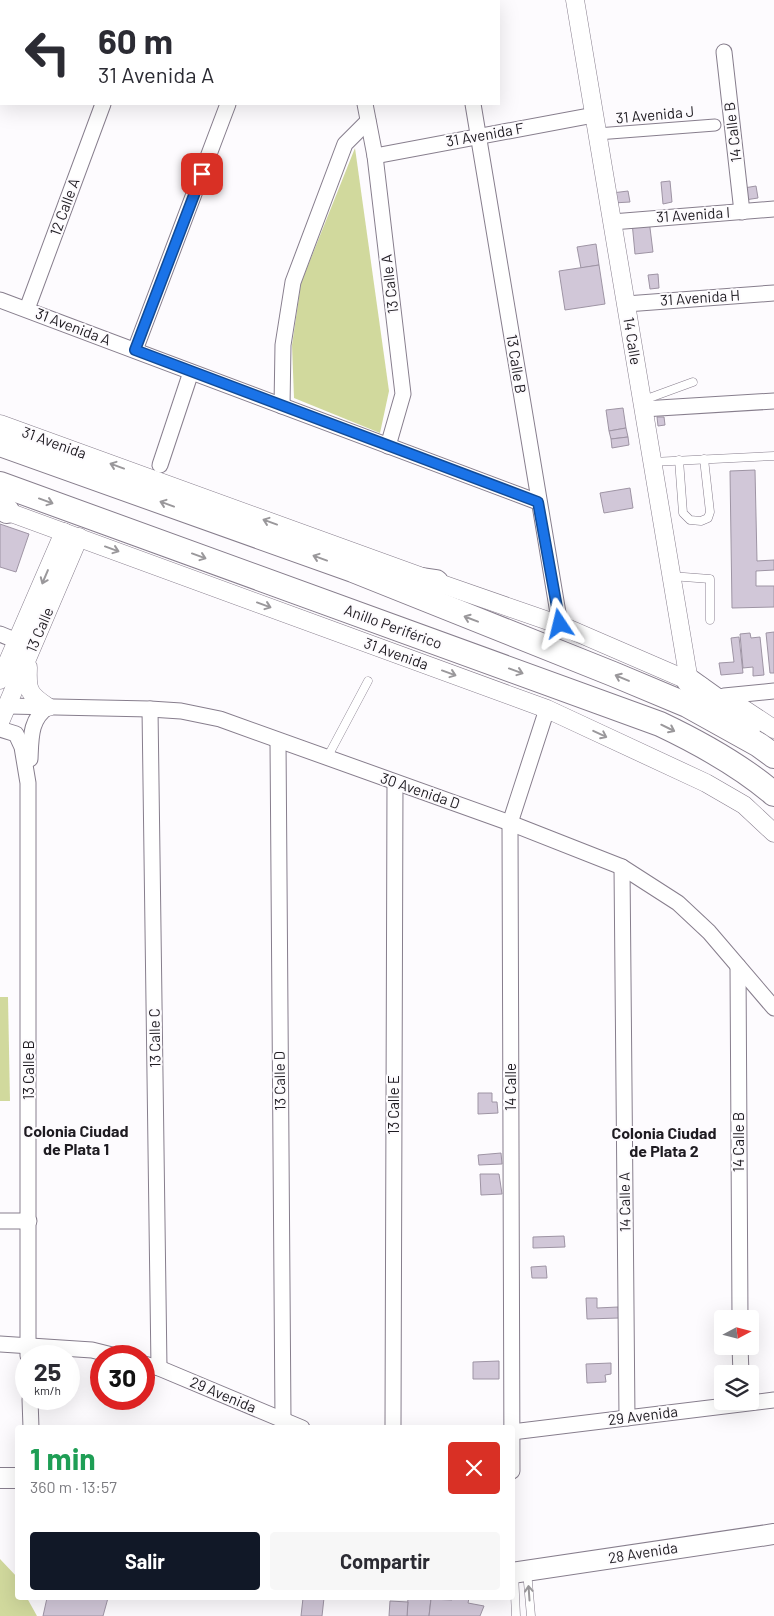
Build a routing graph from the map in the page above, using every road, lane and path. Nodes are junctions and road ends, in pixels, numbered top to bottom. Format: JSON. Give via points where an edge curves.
{"nodes":[{"id":1,"x":578,"y":0,"type":"edge"},
{"id":2,"x":724,"y":52,"type":"dead end"},
{"id":3,"x":103,"y":105,"type":"edge"},
{"id":4,"x":228,"y":105,"type":"edge"},
{"id":5,"x":365,"y":105,"type":"edge"},
{"id":6,"x":473,"y":105,"type":"edge"},
{"id":7,"x":594,"y":115,"type":"junction"},
{"id":8,"x":368,"y":121,"type":"junction"},
{"id":9,"x":715,"y":125,"type":"dead end"},
{"id":10,"x":597,"y":134,"type":"junction"},
{"id":11,"x":478,"y":136,"type":"junction"},
{"id":12,"x":375,"y":156,"type":"junction"},
{"id":13,"x":774,"y":209,"type":"edge"},
{"id":14,"x":742,"y":212,"type":"junction"},
{"id":15,"x":612,"y":222,"type":"junction"},
{"id":16,"x":774,"y":293,"type":"edge"},
{"id":17,"x":0,"y":300,"type":"edge"},
{"id":18,"x":626,"y":304,"type":"junction"},
{"id":19,"x":27,"y":309,"type":"junction"},
{"id":20,"x":135,"y":350,"type":"junction"},
{"id":21,"x":191,"y":372,"type":"junction"},
{"id":22,"x":693,"y":382,"type":"dead end"},
{"id":23,"x":774,"y":401,"type":"edge"},
{"id":24,"x":642,"y":405,"type":"junction"},
{"id":25,"x":282,"y":406,"type":"junction"},
{"id":26,"x":0,"y":424,"type":"edge"},
{"id":27,"x":0,"y":444,"type":"edge"},
{"id":28,"x":388,"y":446,"type":"junction"},
{"id":29,"x":774,"y":456,"type":"edge"},
{"id":30,"x":704,"y":459,"type":"junction"},
{"id":31,"x":679,"y":460,"type":"junction"},
{"id":32,"x":652,"y":462,"type":"junction"},
{"id":33,"x":160,"y":465,"type":"dead end"},
{"id":34,"x":0,"y":484,"type":"edge"},
{"id":35,"x":538,"y":502,"type":"junction"},
{"id":36,"x":2,"y":509,"type":"edge"},
{"id":37,"x":72,"y":534,"type":"junction"},
{"id":38,"x":353,"y":570,"type":"junction"},
{"id":39,"x":671,"y":576,"type":"junction"},
{"id":40,"x":436,"y":582,"type":"junction"},
{"id":41,"x":710,"y":620,"type":"dead end"},
{"id":42,"x":560,"y":624,"type":"junction"},
{"id":43,"x":0,"y":634,"type":"edge"},
{"id":44,"x":18,"y":641,"type":"junction"},
{"id":45,"x":28,"y":660,"type":"junction"},
{"id":46,"x":0,"y":680,"type":"edge"},
{"id":47,"x":368,"y":681,"type":"dead end"},
{"id":48,"x":689,"y":681,"type":"junction"},
{"id":49,"x":774,"y":691,"type":"edge"},
{"id":50,"x":724,"y":696,"type":"junction"},
{"id":51,"x":8,"y":706,"type":"junction"},
{"id":52,"x":48,"y":707,"type":"junction"},
{"id":53,"x":150,"y":708,"type":"junction"},
{"id":54,"x":547,"y":709,"type":"junction"},
{"id":55,"x":0,"y":722,"type":"edge"},
{"id":56,"x":0,"y":729,"type":"edge"},
{"id":57,"x":278,"y":741,"type":"junction"},
{"id":58,"x":769,"y":743,"type":"edge"},
{"id":59,"x":327,"y":758,"type":"junction"},
{"id":60,"x":395,"y":782,"type":"junction"},
{"id":61,"x":28,"y":783,"type":"junction"},
{"id":62,"x":774,"y":794,"type":"edge"},
{"id":63,"x":510,"y":823,"type":"junction"},
{"id":64,"x":774,"y":833,"type":"edge"},
{"id":65,"x":622,"y":867,"type":"junction"},
{"id":66,"x":738,"y":966,"type":"junction"},
{"id":67,"x":774,"y":1008,"type":"edge"},
{"id":68,"x":29,"y":1221,"type":"junction"},
{"id":69,"x":0,"y":1222,"type":"edge"},
{"id":70,"x":740,"y":1310,"type":"edge"},
{"id":71,"x":0,"y":1344,"type":"edge"},
{"id":72,"x":28,"y":1345,"type":"edge"},
{"id":73,"x":15,"y":1347,"type":"edge"},
{"id":74,"x":155,"y":1367,"type":"edge"},
{"id":75,"x":159,"y":1368,"type":"junction"},
{"id":76,"x":774,"y":1400,"type":"edge"},
{"id":77,"x":759,"y":1401,"type":"edge"},
{"id":78,"x":714,"y":1407,"type":"edge"},
{"id":79,"x":30,"y":1410,"type":"edge"},
{"id":80,"x":627,"y":1418,"type":"junction"},
{"id":81,"x":283,"y":1421,"type":"junction"},
{"id":82,"x":31,"y":1425,"type":"edge"},
{"id":83,"x":294,"y":1425,"type":"edge"},
{"id":84,"x":393,"y":1425,"type":"edge"},
{"id":85,"x":513,"y":1425,"type":"edge"},
{"id":86,"x":515,"y":1432,"type":"edge"},
{"id":87,"x":0,"y":1478,"type":"edge"},
{"id":88,"x":15,"y":1478,"type":"edge"},
{"id":89,"x":774,"y":1534,"type":"edge"},
{"id":90,"x":517,"y":1569,"type":"edge"},
{"id":91,"x":516,"y":1616,"type":"edge"},
{"id":92,"x":530,"y":1616,"type":"edge"}],
"edges":[{"from":1,"to":7,"type":"street","name":"14 Calle"},
{"from":2,"to":14,"type":"street","name":"14 Calle B"},
{"from":3,"to":19,"type":"street","name":"12 Calle A"},
{"from":4,"to":20,"type":"street"},
{"from":5,"to":8,"type":"street","name":"13 Calle A"},
{"from":6,"to":11,"type":"street","name":"13 Calle B"},
{"from":7,"to":10,"type":"street","name":"14 Calle"},
{"from":7,"to":11,"type":"street","name":"31 Avenida F"},
{"from":8,"to":12,"type":"street","name":"13 Calle A"},
{"from":8,"to":25,"type":"street","via":[[345,144],[293,282],[283,345]]},
{"from":9,"to":10,"type":"street","name":"31 Avenida J"},
{"from":10,"to":15,"type":"street","name":"14 Calle"},
{"from":11,"to":12,"type":"street","name":"31 Avenida F"},
{"from":11,"to":35,"type":"street","name":"13 Calle B"},
{"from":12,"to":28,"type":"street","name":"13 Calle A","via":[[403,394]]},
{"from":13,"to":14,"type":"street","name":"31 Avenida I"},
{"from":14,"to":15,"type":"street","name":"31 Avenida I"},
{"from":15,"to":18,"type":"street","name":"14 Calle"},
{"from":16,"to":18,"type":"street","name":"31 Avenida H"},
{"from":17,"to":19,"type":"street","name":"31 Avenida A"},
{"from":18,"to":24,"type":"street","name":"14 Calle"},
{"from":19,"to":20,"type":"street","name":"31 Avenida A"},
{"from":20,"to":21,"type":"street","name":"31 Avenida A"},
{"from":21,"to":25,"type":"street","name":"31 Avenida A"},
{"from":21,"to":33,"type":"street"},
{"from":22,"to":24,"type":"lane"},
{"from":23,"to":24,"type":"street"},
{"from":24,"to":32,"type":"street","name":"14 Calle"},
{"from":25,"to":28,"type":"street","name":"31 Avenida A"},
{"from":40,"to":26,"type":"street","name":"31 Avenida","one_way":true},
{"from":38,"to":27,"type":"highway","one_way":true},
{"from":28,"to":35,"type":"street","name":"31 Avenida A"},
{"from":29,"to":30,"type":"lane"},
{"from":30,"to":31,"type":"lane"},
{"from":30,"to":31,"type":"lane","via":[[710,512],[708,518],[701,521],[690,520],[683,513]]},
{"from":31,"to":32,"type":"lane"},
{"from":32,"to":39,"type":"street","name":"14 Calle"},
{"from":34,"to":62,"type":"highway","name":"Anillo Periférico","one_way":true,"via":[[660,724],[694,740]]},
{"from":35,"to":42,"type":"street","name":"13 Calle B"},
{"from":36,"to":37,"type":"street","name":"31 Avenida"},
{"from":37,"to":44,"type":"street","name":"13 Calle","one_way":true},
{"from":37,"to":45,"type":"street","name":"13 Calle"},
{"from":37,"to":54,"type":"street","name":"31 Avenida","one_way":true},
{"from":38,"to":40,"type":"highway"},
{"from":58,"to":38,"type":"highway","one_way":true,"via":[[687,705]]},
{"from":39,"to":41,"type":"lane","via":[[710,580]]},
{"from":39,"to":48,"type":"street","name":"14 Calle"},
{"from":40,"to":42,"type":"street","name":"31 Avenida"},
{"from":42,"to":48,"type":"street","name":"31 Avenida"},
{"from":43,"to":44,"type":"street"},
{"from":44,"to":46,"type":"street","name":"13 Calle"},
{"from":45,"to":51,"type":"street","name":"13 Calle"},
{"from":45,"to":52,"type":"street","via":[[28,687],[34,697]]},
{"from":47,"to":59,"type":"lane"},
{"from":48,"to":50,"type":"street","name":"31 Avenida"},
{"from":48,"to":58,"type":"highway"},
{"from":49,"to":50,"type":"street"},
{"from":50,"to":58,"type":"street","name":"31 Avenida"},
{"from":51,"to":52,"type":"street","name":"30 Avenida D"},
{"from":51,"to":55,"type":"street","name":"13 Calle"},
{"from":52,"to":53,"type":"street","name":"30 Avenida D"},
{"from":52,"to":61,"type":"street","name":"13 Calle B","via":[[33,723]]},
{"from":53,"to":57,"type":"street","name":"30 Avenida D","via":[[220,719]]},
{"from":53,"to":75,"type":"street","name":"13 Calle C"},
{"from":54,"to":63,"type":"street","name":"14 Calle"},
{"from":54,"to":64,"type":"street","name":"31 Avenida","one_way":true,"via":[[706,783],[744,805]]},
{"from":56,"to":61,"type":"street","name":"13 Calle B","via":[[16,734],[22,746]]},
{"from":57,"to":59,"type":"street","name":"30 Avenida D"},
{"from":57,"to":81,"type":"street","name":"13 Calle D"},
{"from":59,"to":60,"type":"street","name":"30 Avenida D"},
{"from":60,"to":63,"type":"street","name":"30 Avenida D"},
{"from":60,"to":84,"type":"street","name":"13 Calle E"},
{"from":61,"to":68,"type":"street","name":"13 Calle B"},
{"from":63,"to":65,"type":"street","name":"30 Avenida D"},
{"from":63,"to":85,"type":"street","name":"14 Calle"},
{"from":65,"to":66,"type":"street","name":"30 Avenida D","via":[[678,903]]},
{"from":65,"to":80,"type":"street","name":"14 Calle A"},
{"from":66,"to":67,"type":"street","name":"30 Avenida D"},
{"from":66,"to":70,"type":"street","name":"14 Calle B"},
{"from":68,"to":69,"type":"street"},
{"from":68,"to":72,"type":"street","name":"13 Calle B"},
{"from":71,"to":73,"type":"street"},
{"from":74,"to":75,"type":"street","name":"29 Avenida"},
{"from":75,"to":81,"type":"street","name":"29 Avenida"},
{"from":76,"to":77,"type":"street","name":"29 Avenida"},
{"from":78,"to":80,"type":"street","name":"29 Avenida"},
{"from":79,"to":82,"type":"street"},
{"from":80,"to":86,"type":"street","name":"29 Avenida"},
{"from":81,"to":83,"type":"street","name":"29 Avenida"},
{"from":87,"to":88,"type":"main road"},
{"from":89,"to":90,"type":"main road","name":"28 Avenida"},
{"from":90,"to":91,"type":"lane"},
{"from":92,"to":90,"type":"lane","one_way":true}]}
